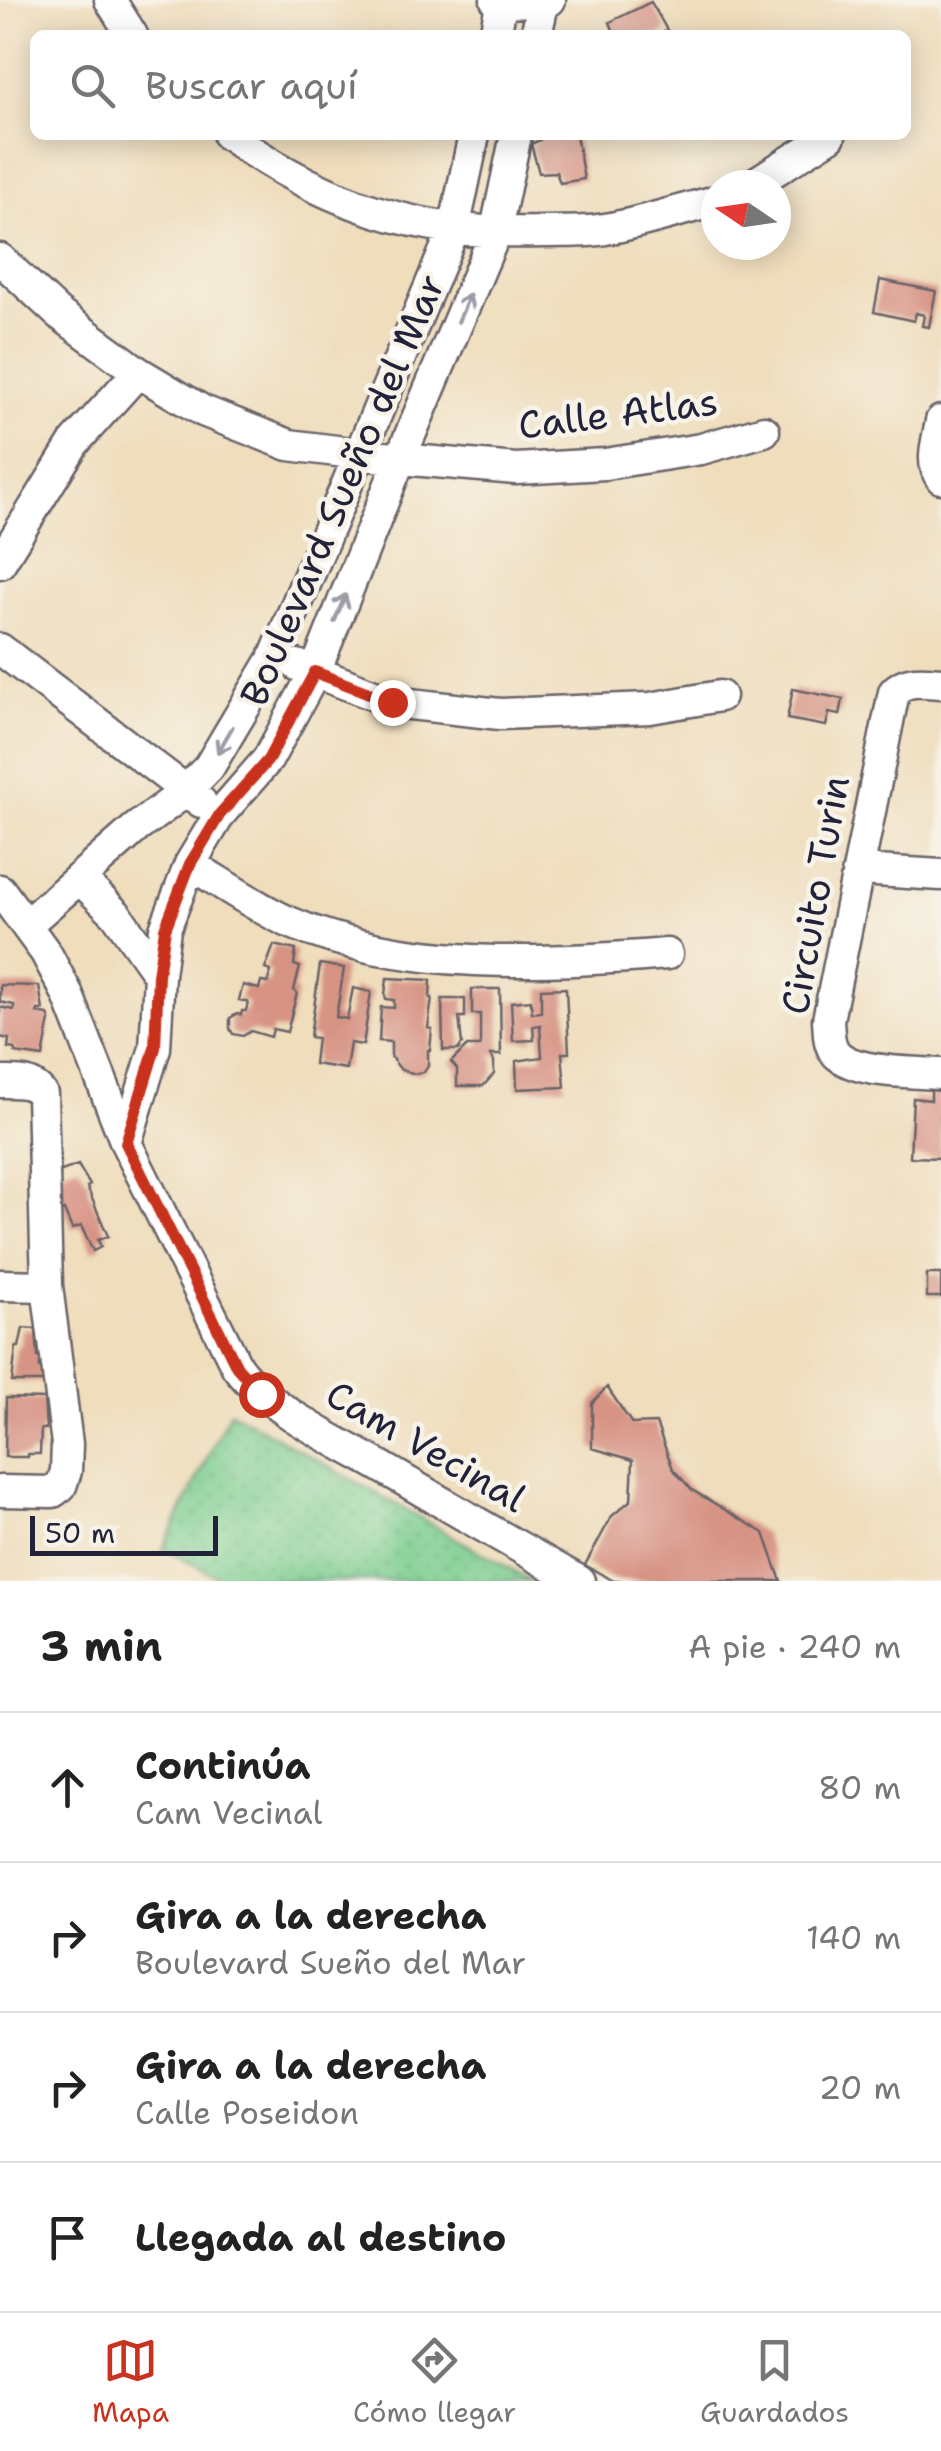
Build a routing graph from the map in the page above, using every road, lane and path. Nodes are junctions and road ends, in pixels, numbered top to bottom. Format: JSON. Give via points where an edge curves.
{"nodes":[{"id":1,"x":110,"y":0,"type":"edge"},
{"id":2,"x":546,"y":0,"type":"edge"},
{"id":3,"x":500,"y":1,"type":"edge"},
{"id":4,"x":129,"y":30,"type":"edge"},
{"id":5,"x":495,"y":30,"type":"edge"},
{"id":6,"x":537,"y":30,"type":"edge"},
{"id":7,"x":235,"y":140,"type":"edge"},
{"id":8,"x":473,"y":140,"type":"edge"},
{"id":9,"x":515,"y":140,"type":"edge"},
{"id":10,"x":824,"y":140,"type":"edge"},
{"id":11,"x":776,"y":170,"type":"edge"},
{"id":12,"x":701,"y":205,"type":"edge"},
{"id":13,"x":454,"y":229,"type":"junction"},
{"id":14,"x":495,"y":234,"type":"junction"},
{"id":15,"x":0,"y":258,"type":"edge"},
{"id":16,"x":138,"y":372,"type":"junction"},
{"id":17,"x":941,"y":421,"type":"edge"},
{"id":18,"x":764,"y":431,"type":"dead end"},
{"id":19,"x":358,"y":454,"type":"junction"},
{"id":20,"x":400,"y":459,"type":"junction"},
{"id":21,"x":941,"y":478,"type":"edge"},
{"id":22,"x":0,"y":563,"type":"edge"},
{"id":23,"x":0,"y":649,"type":"edge"},
{"id":24,"x":275,"y":656,"type":"junction"},
{"id":25,"x":315,"y":672,"type":"junction"},
{"id":26,"x":941,"y":684,"type":"edge"},
{"id":27,"x":720,"y":696,"type":"dead end"},
{"id":28,"x":185,"y":792,"type":"junction"},
{"id":29,"x":220,"y":814,"type":"junction"},
{"id":30,"x":190,"y":864,"type":"junction"},
{"id":31,"x":859,"y":870,"type":"junction"},
{"id":32,"x":941,"y":875,"type":"edge"},
{"id":33,"x":79,"y":878,"type":"junction"},
{"id":34,"x":2,"y":894,"type":"edge"},
{"id":35,"x":26,"y":925,"type":"junction"},
{"id":36,"x":667,"y":954,"type":"dead end"},
{"id":37,"x":158,"y":975,"type":"junction"},
{"id":38,"x":941,"y":1074,"type":"edge"},
{"id":39,"x":0,"y":1082,"type":"edge"},
{"id":40,"x":126,"y":1143,"type":"junction"},
{"id":41,"x":0,"y":1285,"type":"edge"},
{"id":42,"x":47,"y":1286,"type":"junction"},
{"id":43,"x":0,"y":1491,"type":"edge"},
{"id":44,"x":579,"y":1581,"type":"edge"}],
"edges":[{"from":1,"to":4,"type":"street"},
{"from":2,"to":3,"type":"street"},
{"from":2,"to":6,"type":"street"},
{"from":3,"to":5,"type":"street"},
{"from":7,"to":13,"type":"street","via":[[310,186],[409,222]]},
{"from":8,"to":13,"type":"street","name":"Boulevard Sueño del Mar"},
{"from":9,"to":14,"type":"street","name":"Boulevard Sueño del Mar"},
{"from":10,"to":11,"type":"street"},
{"from":12,"to":14,"type":"street","via":[[603,230]]},
{"from":13,"to":14,"type":"street"},
{"from":13,"to":19,"type":"street","name":"Boulevard Sueño del Mar"},
{"from":20,"to":14,"type":"street","name":"Boulevard Sueño del Mar","one_way":true},
{"from":15,"to":16,"type":"street","name":"Calle Atlas"},
{"from":16,"to":19,"type":"street","name":"Calle Atlas","via":[[203,410],[289,445]]},
{"from":16,"to":22,"type":"street","via":[[74,442]]},
{"from":17,"to":21,"type":"street","via":[[934,462]]},
{"from":18,"to":20,"type":"street","name":"Calle Atlas","via":[[605,464],[516,469]]},
{"from":19,"to":20,"type":"street","name":"Calle Atlas"},
{"from":19,"to":24,"type":"street","name":"Boulevard Sueño del Mar"},
{"from":25,"to":20,"type":"street","name":"Boulevard Sueño del Mar","one_way":true},
{"from":23,"to":28,"type":"street"},
{"from":24,"to":25,"type":"street"},
{"from":24,"to":28,"type":"street","name":"Boulevard Sueño del Mar","one_way":true,"via":[[209,767]]},
{"from":25,"to":27,"type":"street","via":[[392,702],[500,714],[650,708]]},
{"from":25,"to":29,"type":"street","name":"Boulevard Sueño del Mar","via":[[268,760]]},
{"from":26,"to":31,"type":"street","name":"Circuito Turin","via":[[912,682],[894,692]]},
{"from":28,"to":29,"type":"street"},
{"from":28,"to":33,"type":"street","name":"Boulevard Sueño del Mar"},
{"from":29,"to":30,"type":"street","name":"Boulevard Sueño del Mar"},
{"from":30,"to":36,"type":"street","via":[[288,922],[365,947],[464,960]]},
{"from":30,"to":37,"type":"street","name":"Boulevard Sueño del Mar","via":[[165,929]]},
{"from":31,"to":32,"type":"street"},
{"from":31,"to":38,"type":"street","name":"Circuito Turin","via":[[828,1020],[834,1052],[857,1065]]},
{"from":33,"to":35,"type":"street","name":"Boulevard Sueño del Mar"},
{"from":33,"to":37,"type":"street","via":[[116,914]]},
{"from":34,"to":35,"type":"street","name":"Cam Vecinal"},
{"from":35,"to":40,"type":"street","name":"Cam Vecinal","via":[[67,993]]},
{"from":37,"to":40,"type":"street","name":"Boulevard Sueño del Mar","via":[[155,1048]]},
{"from":39,"to":42,"type":"street","via":[[27,1083],[42,1094]]},
{"from":40,"to":44,"type":"street","name":"Cam Vecinal","via":[[237,1367],[261,1394]]},
{"from":41,"to":42,"type":"street"},
{"from":42,"to":43,"type":"street","via":[[66,1444],[62,1486],[53,1492]]}]}
